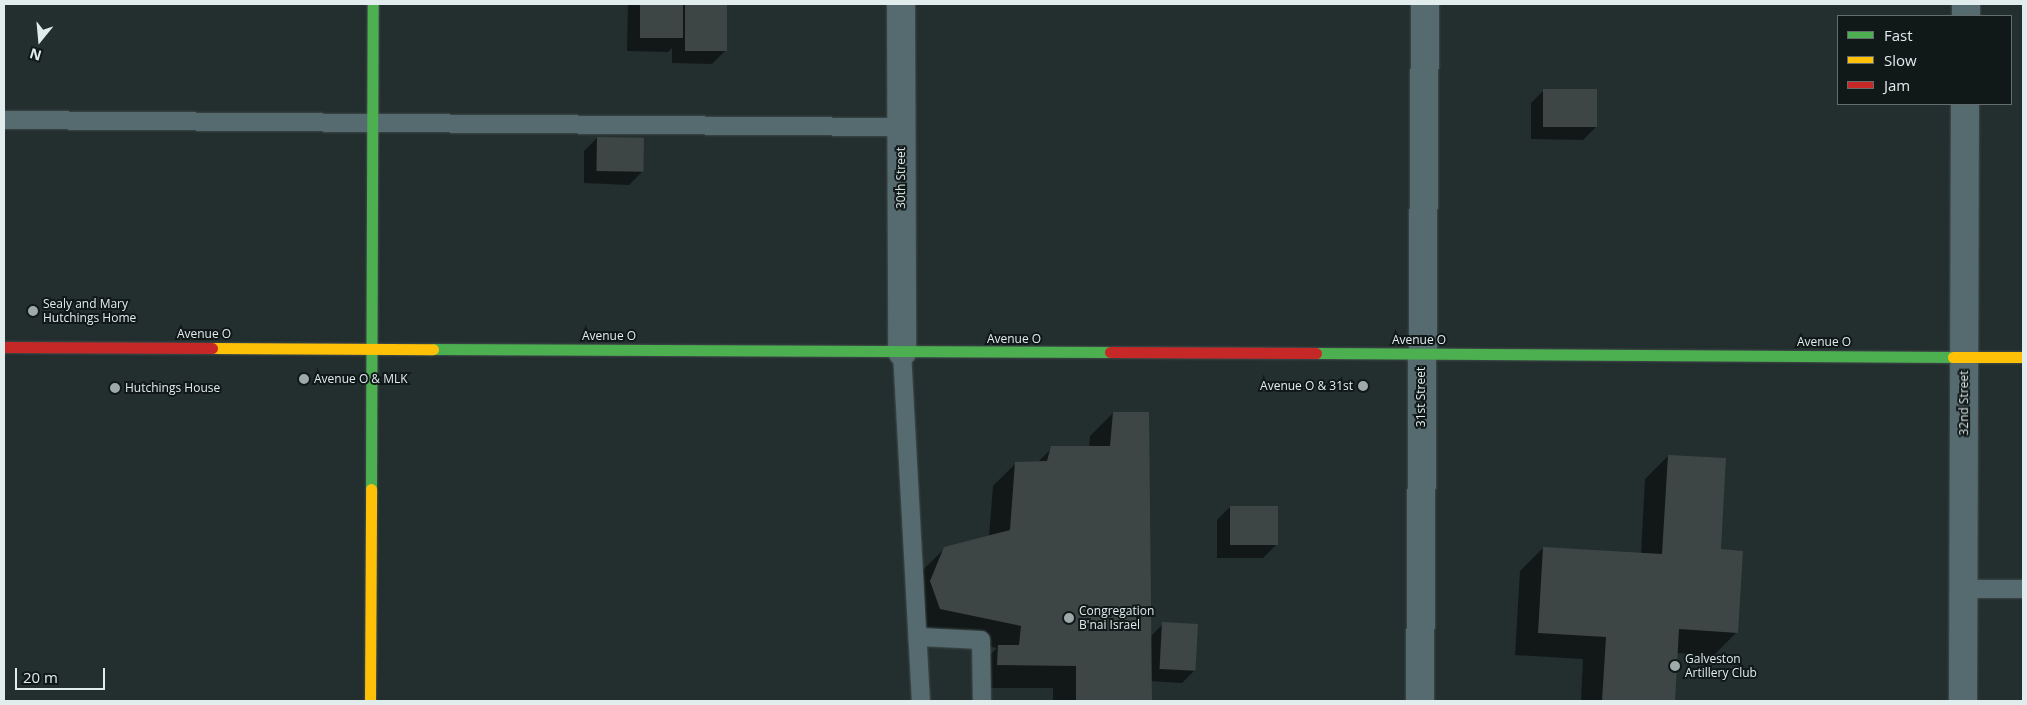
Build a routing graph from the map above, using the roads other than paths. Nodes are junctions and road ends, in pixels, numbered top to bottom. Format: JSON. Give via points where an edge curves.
{"nodes":[{"id":1,"x":372,"y":4,"type":"edge"},
{"id":2,"x":901,"y":4,"type":"edge"},
{"id":3,"x":1425,"y":4,"type":"edge"},
{"id":4,"x":1965,"y":105,"type":"edge"},
{"id":5,"x":4,"y":120,"type":"edge"},
{"id":6,"x":372,"y":125,"type":"junction"},
{"id":7,"x":901,"y":127,"type":"junction"},
{"id":8,"x":4,"y":347,"type":"edge"},
{"id":9,"x":371,"y":348,"type":"junction"},
{"id":10,"x":902,"y":352,"type":"junction"},
{"id":11,"x":1421,"y":353,"type":"junction"},
{"id":12,"x":1963,"y":357,"type":"junction"},
{"id":13,"x":2023,"y":357,"type":"edge"},
{"id":14,"x":1964,"y":589,"type":"junction"},
{"id":15,"x":2023,"y":589,"type":"edge"},
{"id":16,"x":920,"y":637,"type":"junction"},
{"id":17,"x":370,"y":701,"type":"edge"},
{"id":18,"x":921,"y":701,"type":"edge"},
{"id":19,"x":982,"y":701,"type":"edge"},
{"id":20,"x":1420,"y":701,"type":"edge"},
{"id":21,"x":1963,"y":701,"type":"edge"}],
"edges":[{"from":1,"to":6,"type":"main road"},
{"from":2,"to":7,"type":"street","name":"30th Street"},
{"from":3,"to":11,"type":"street","name":"31st Street"},
{"from":4,"to":12,"type":"street","name":"32nd Street"},
{"from":5,"to":6,"type":"lane"},
{"from":6,"to":7,"type":"lane"},
{"from":6,"to":9,"type":"main road"},
{"from":7,"to":10,"type":"street","name":"30th Street"},
{"from":8,"to":9,"type":"main road","name":"Avenue O"},
{"from":9,"to":10,"type":"main road","name":"Avenue O"},
{"from":9,"to":17,"type":"main road"},
{"from":10,"to":11,"type":"main road","name":"Avenue O"},
{"from":10,"to":16,"type":"lane"},
{"from":11,"to":12,"type":"main road","name":"Avenue O"},
{"from":11,"to":20,"type":"street","name":"31st Street"},
{"from":12,"to":13,"type":"main road","name":"Avenue O"},
{"from":12,"to":14,"type":"street","name":"32nd Street"},
{"from":14,"to":15,"type":"lane"},
{"from":14,"to":21,"type":"street","name":"32nd Street"},
{"from":16,"to":18,"type":"lane"},
{"from":16,"to":19,"type":"lane","via":[[981,640]]}]}
